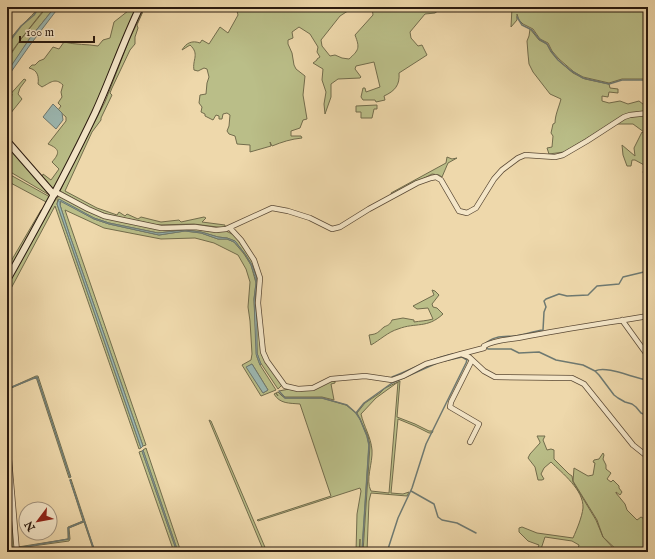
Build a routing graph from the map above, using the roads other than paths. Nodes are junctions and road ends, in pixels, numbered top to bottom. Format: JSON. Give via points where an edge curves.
{"nodes":[{"id":1,"x":140,"y":7,"type":"edge"},
{"id":2,"x":648,"y":113,"type":"edge"},
{"id":3,"x":7,"y":141,"type":"edge"},
{"id":4,"x":54,"y":196,"type":"junction"},
{"id":5,"x":230,"y":228,"type":"junction"},
{"id":6,"x":7,"y":280,"type":"edge"},
{"id":7,"x":648,"y":316,"type":"edge"},
{"id":8,"x":622,"y":320,"type":"junction"},
{"id":9,"x":461,"y":354,"type":"junction"},
{"id":10,"x":648,"y":356,"type":"edge"},
{"id":11,"x":472,"y":360,"type":"junction"},
{"id":12,"x":7,"y":436,"type":"edge"},
{"id":13,"x":470,"y":442,"type":"dead end"},
{"id":14,"x":648,"y":457,"type":"edge"},
{"id":15,"x":17,"y":552,"type":"edge"}],
"edges":[{"from":1,"to":4,"type":"main road","via":[[102,97]]},
{"from":2,"to":5,"type":"street","via":[[624,117],[563,155],[525,155],[518,158],[494,178],[476,208],[467,213],[459,211],[441,180],[436,177],[417,183],[340,227],[332,229],[310,218],[272,208]]},
{"from":3,"to":4,"type":"main road"},
{"from":4,"to":5,"type":"street","via":[[104,216],[160,228]]},
{"from":4,"to":6,"type":"main road"},
{"from":5,"to":9,"type":"street","via":[[254,260],[260,278],[258,308],[263,352],[285,386],[298,389],[312,388],[331,379],[365,376],[392,380],[426,364]]},
{"from":7,"to":8,"type":"street"},
{"from":8,"to":9,"type":"street","via":[[494,341],[480,350]]},
{"from":8,"to":10,"type":"street"},
{"from":9,"to":11,"type":"street"},
{"from":11,"to":13,"type":"street","via":[[450,407],[479,424]]},
{"from":11,"to":14,"type":"street","via":[[495,377],[579,380],[633,445]]},
{"from":12,"to":15,"type":"street"}]}
